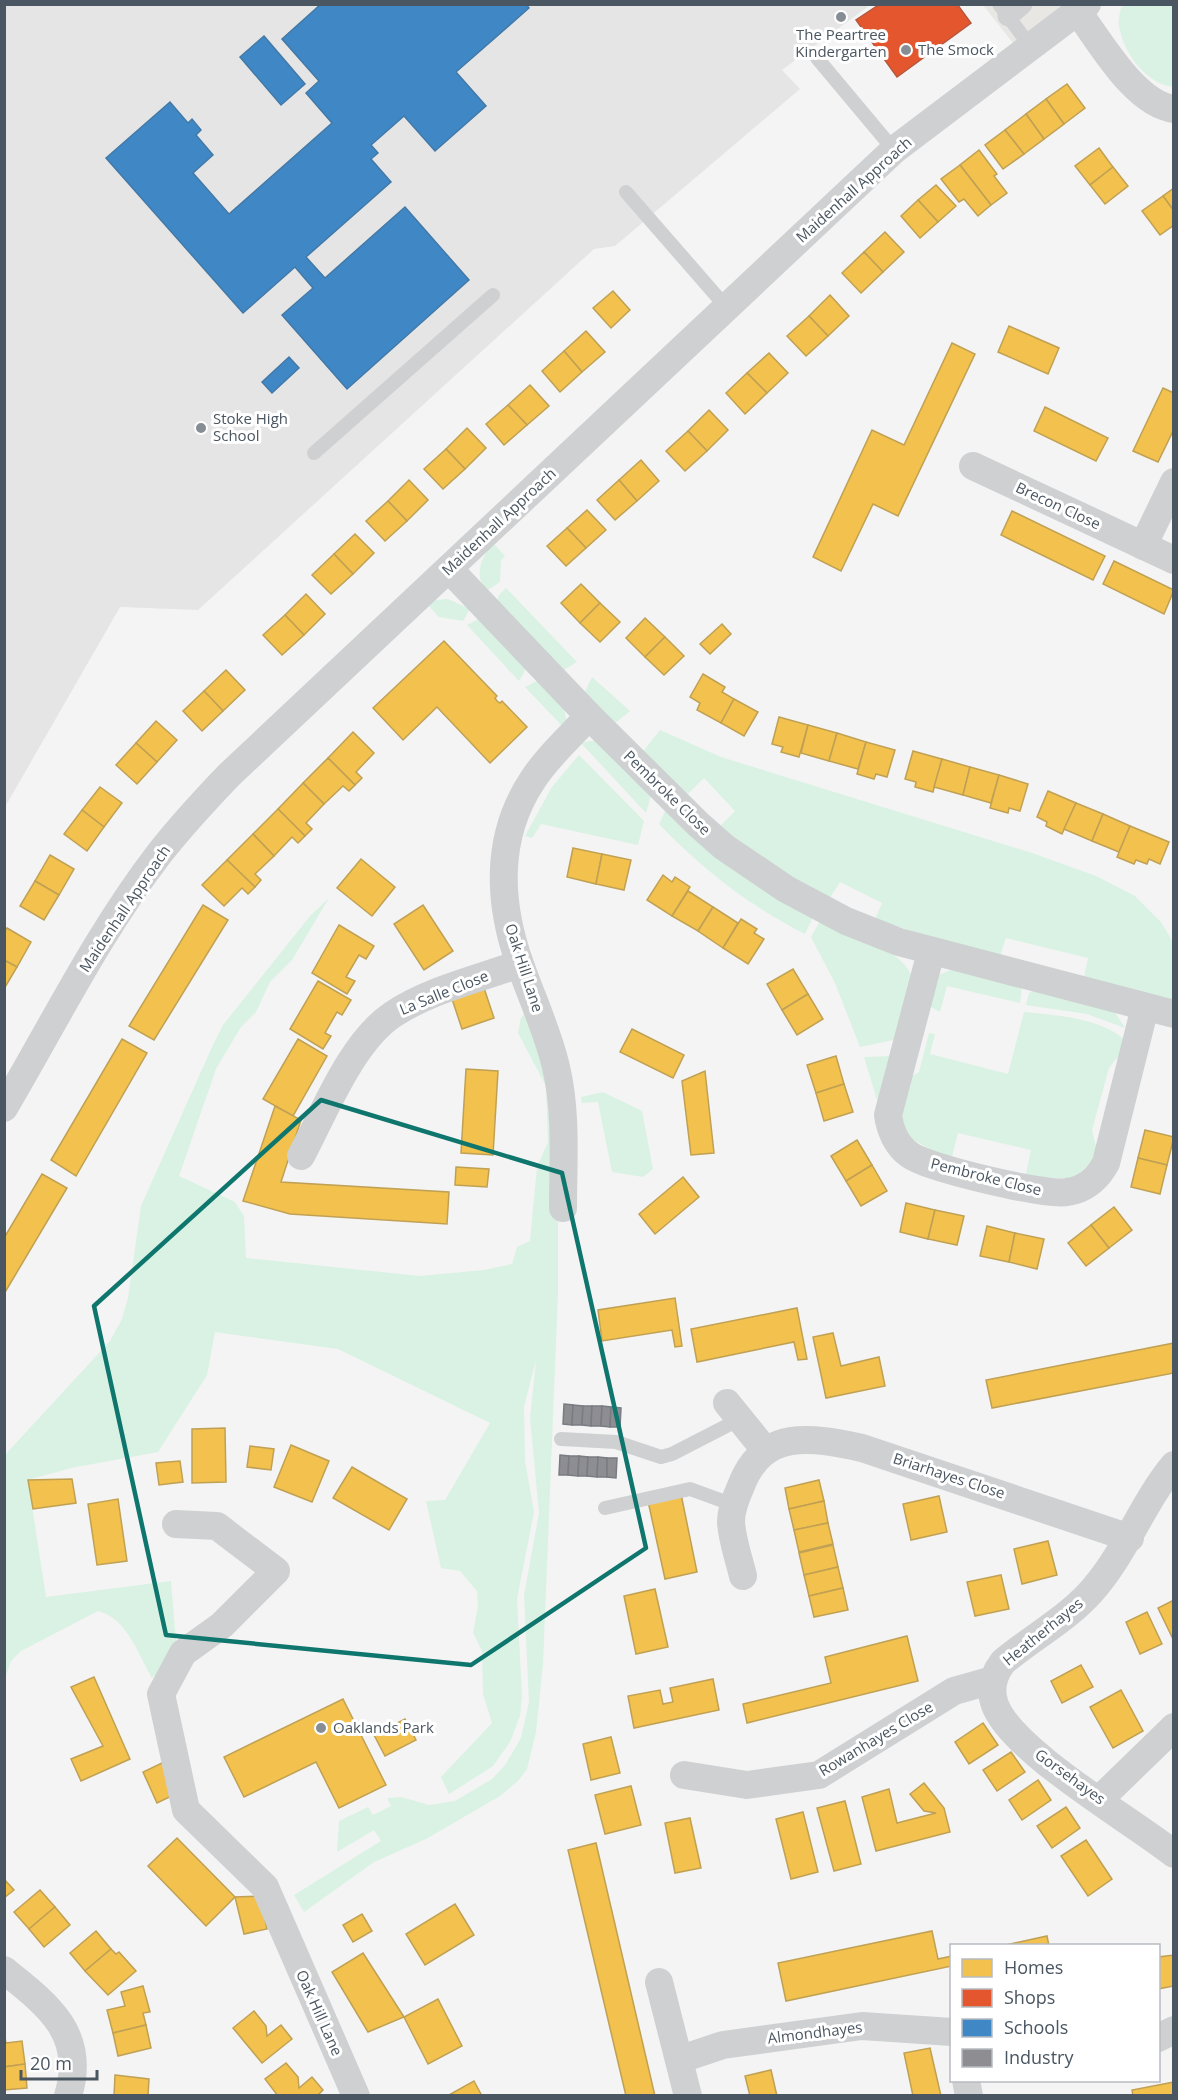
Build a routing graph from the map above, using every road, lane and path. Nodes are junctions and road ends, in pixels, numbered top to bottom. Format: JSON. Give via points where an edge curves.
{"nodes":[{"id":1,"x":1010,"y":8,"type":"edge"},
{"id":2,"x":1082,"y":8,"type":"edge"},
{"id":3,"x":1030,"y":46,"type":"junction"},
{"id":4,"x":817,"y":58,"type":"dead end"},
{"id":5,"x":1173,"y":109,"type":"edge"},
{"id":6,"x":894,"y":150,"type":"junction"},
{"id":7,"x":626,"y":192,"type":"dead end"},
{"id":8,"x":493,"y":296,"type":"dead end"},
{"id":9,"x":727,"y":308,"type":"junction"},
{"id":10,"x":314,"y":453,"type":"dead end"},
{"id":11,"x":973,"y":466,"type":"dead end"},
{"id":12,"x":1173,"y":482,"type":"edge"},
{"id":13,"x":1143,"y":546,"type":"junction"},
{"id":14,"x":1173,"y":560,"type":"edge"},
{"id":15,"x":449,"y":568,"type":"junction"},
{"id":16,"x":589,"y":716,"type":"junction"},
{"id":17,"x":931,"y":952,"type":"junction"},
{"id":18,"x":519,"y":963,"type":"junction"},
{"id":19,"x":1145,"y":1007,"type":"junction"},
{"id":20,"x":1173,"y":1014,"type":"edge"},
{"id":21,"x":4,"y":1108,"type":"edge"},
{"id":22,"x":301,"y":1156,"type":"dead end"},
{"id":23,"x":563,"y":1208,"type":"dead end"},
{"id":24,"x":733,"y":1411,"type":"joint"},
{"id":25,"x":561,"y":1439,"type":"dead end"},
{"id":26,"x":765,"y":1450,"type":"junction"},
{"id":27,"x":1173,"y":1466,"type":"edge"},
{"id":28,"x":734,"y":1505,"type":"junction"},
{"id":29,"x":606,"y":1508,"type":"dead end"},
{"id":30,"x":176,"y":1524,"type":"dead end"},
{"id":31,"x":1130,"y":1538,"type":"junction"},
{"id":32,"x":742,"y":1576,"type":"dead end"},
{"id":33,"x":993,"y":1680,"type":"junction"},
{"id":34,"x":1173,"y":1727,"type":"edge"},
{"id":35,"x":684,"y":1774,"type":"dead end"},
{"id":36,"x":1100,"y":1799,"type":"junction"},
{"id":37,"x":1173,"y":1854,"type":"edge"},
{"id":38,"x":4,"y":1970,"type":"edge"},
{"id":39,"x":658,"y":1982,"type":"dead end"},
{"id":40,"x":950,"y":2032,"type":"edge"},
{"id":41,"x":681,"y":2060,"type":"junction"},
{"id":42,"x":68,"y":2096,"type":"edge"},
{"id":43,"x":356,"y":2096,"type":"edge"},
{"id":44,"x":688,"y":2096,"type":"edge"}],
"edges":[{"from":1,"to":3,"type":"lane"},
{"from":2,"to":3,"type":"street","name":"Maidenhall Approach"},
{"from":2,"to":5,"type":"street","via":[[1137,89],[1155,104]]},
{"from":3,"to":6,"type":"street","name":"Maidenhall Approach"},
{"from":4,"to":6,"type":"lane"},
{"from":6,"to":9,"type":"street","name":"Maidenhall Approach"},
{"from":7,"to":9,"type":"lane"},
{"from":8,"to":10,"type":"lane"},
{"from":9,"to":15,"type":"street","name":"Maidenhall Approach"},
{"from":11,"to":13,"type":"street","name":"Brecon Close"},
{"from":12,"to":13,"type":"street"},
{"from":13,"to":14,"type":"street","name":"Brecon Close"},
{"from":15,"to":16,"type":"street","name":"Pembroke Close"},
{"from":15,"to":21,"type":"street","name":"Maidenhall Approach","via":[[229,774],[159,854],[112,923]]},
{"from":16,"to":17,"type":"street","name":"Pembroke Close","via":[[698,825],[755,870],[846,921]]},
{"from":16,"to":18,"type":"street","name":"Oak Hill Lane","via":[[533,779],[510,824],[502,883]]},
{"from":17,"to":19,"type":"street","name":"Pembroke Close"},
{"from":17,"to":19,"type":"street","name":"Pembroke Close","via":[[888,1115],[893,1134],[904,1150],[942,1167],[1043,1191],[1069,1192],[1089,1184],[1106,1162]]},
{"from":18,"to":22,"type":"street","name":"La Salle Close","via":[[410,1005],[377,1028],[356,1054]]},
{"from":18,"to":23,"type":"street","name":"Oak Hill Lane","via":[[556,1068],[561,1098]]},
{"from":19,"to":20,"type":"street","name":"Pembroke Close"},
{"from":24,"to":25,"type":"lane","via":[[672,1454],[661,1457],[616,1442]]},
{"from":24,"to":26,"type":"street"},
{"from":26,"to":28,"type":"street","via":[[747,1471]]},
{"from":26,"to":31,"type":"street","name":"Briarhayes Close","via":[[800,1441],[862,1448]]},
{"from":27,"to":31,"type":"street","name":"Heatherhayes"},
{"from":28,"to":29,"type":"lane","via":[[690,1490]]},
{"from":28,"to":32,"type":"street","via":[[731,1526]]},
{"from":30,"to":43,"type":"street","name":"Oak Hill Lane","via":[[218,1526],[276,1571],[222,1625],[183,1653],[161,1694],[186,1810],[265,1887]]},
{"from":31,"to":33,"type":"street","name":"Heatherhayes","via":[[1094,1589],[1003,1662]]},
{"from":33,"to":35,"type":"street","name":"Rowanhayes Close","via":[[954,1691],[819,1775],[747,1785]]},
{"from":33,"to":36,"type":"street","name":"Gorsehayes","via":[[995,1706],[1012,1730],[1045,1760]]},
{"from":34,"to":36,"type":"street"},
{"from":36,"to":37,"type":"street","name":"Gorsehayes"},
{"from":38,"to":42,"type":"street","via":[[49,2006],[71,2043],[74,2062]]},
{"from":39,"to":41,"type":"street"},
{"from":40,"to":41,"type":"street","name":"Almondhayes","via":[[862,2026],[723,2045]]},
{"from":41,"to":44,"type":"street"}]}
